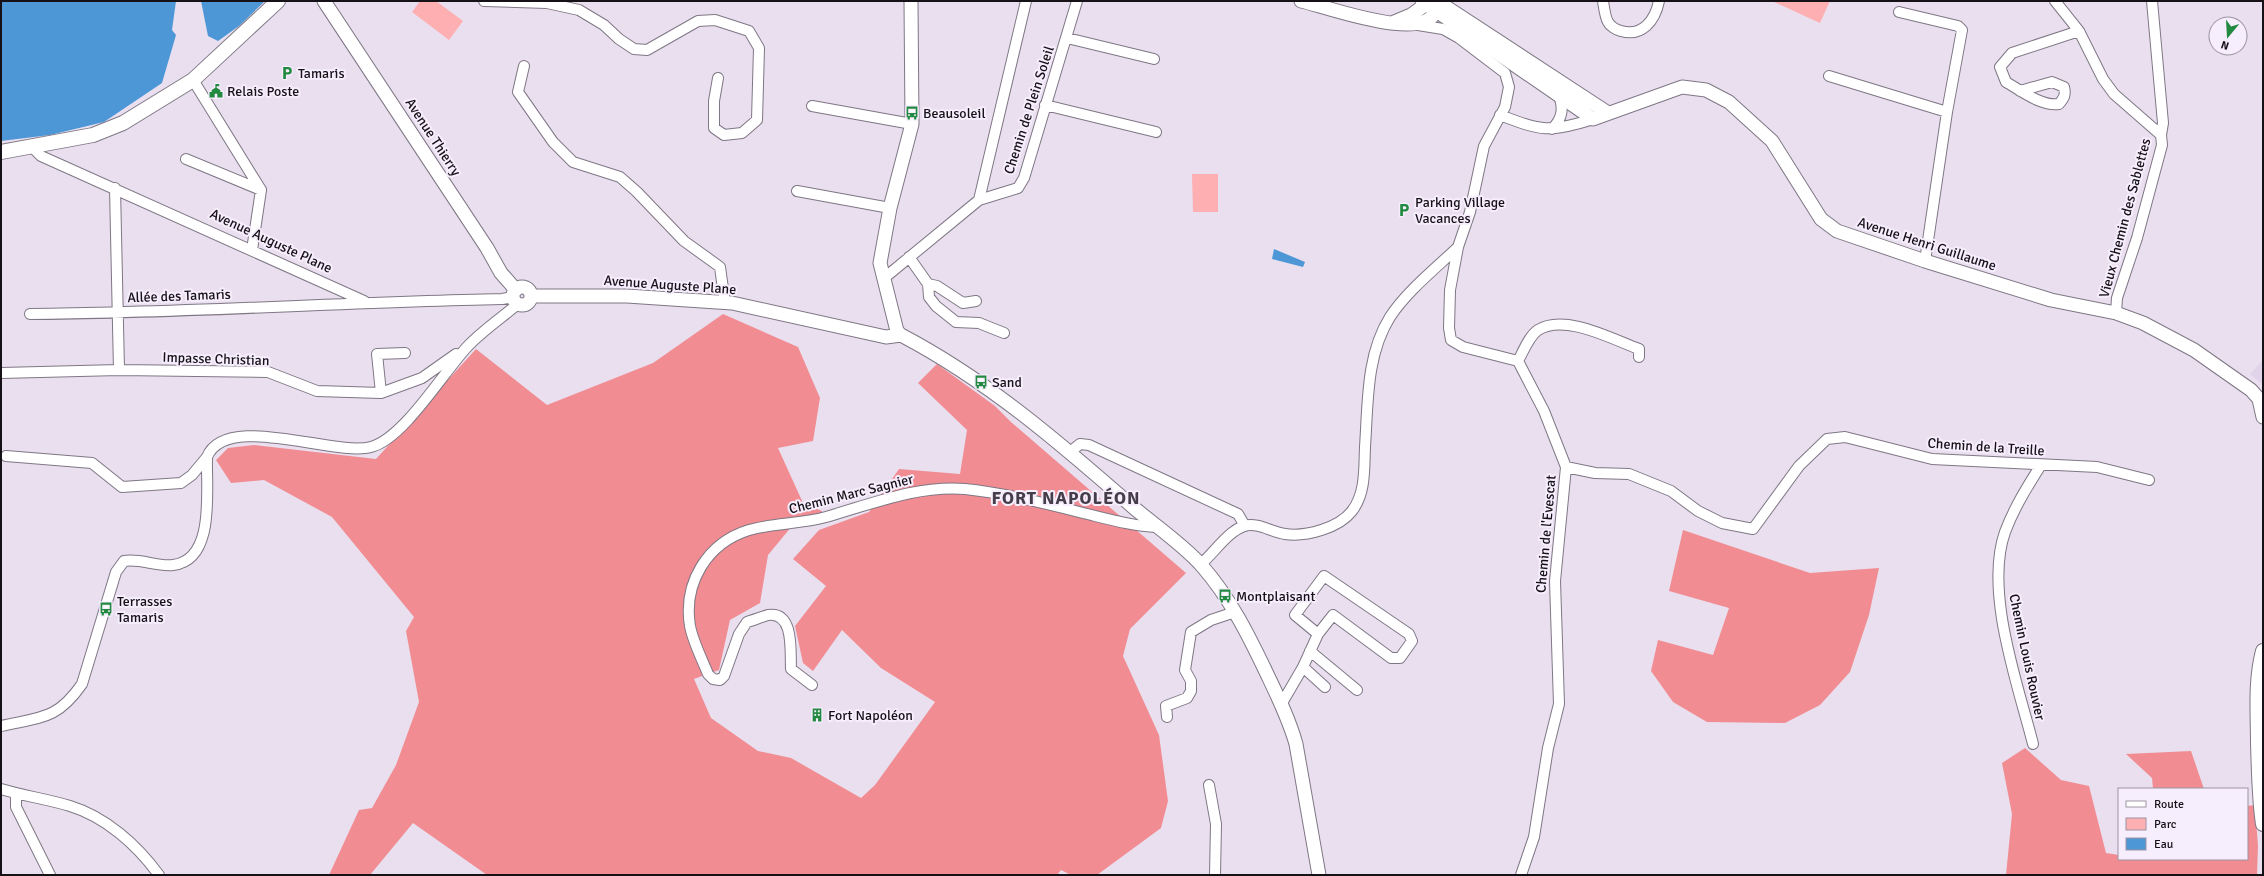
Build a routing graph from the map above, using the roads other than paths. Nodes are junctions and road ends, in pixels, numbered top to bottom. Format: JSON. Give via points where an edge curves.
{"nodes":[{"id":1,"x":278,"y":1,"type":"edge"},
{"id":2,"x":324,"y":1,"type":"edge"},
{"id":3,"x":484,"y":1,"type":"edge"},
{"id":4,"x":911,"y":1,"type":"edge"},
{"id":5,"x":1026,"y":1,"type":"edge"},
{"id":6,"x":1077,"y":1,"type":"edge"},
{"id":7,"x":1301,"y":1,"type":"edge"},
{"id":8,"x":1603,"y":1,"type":"edge"},
{"id":9,"x":1659,"y":1,"type":"edge"},
{"id":10,"x":2055,"y":1,"type":"edge"},
{"id":11,"x":2152,"y":1,"type":"edge"},
{"id":12,"x":1432,"y":4,"type":"edge"},
{"id":13,"x":1899,"y":12,"type":"dead end"},
{"id":14,"x":1390,"y":23,"type":"junction"},
{"id":15,"x":1418,"y":25,"type":"junction"},
{"id":16,"x":2079,"y":31,"type":"junction"},
{"id":17,"x":1067,"y":38,"type":"junction"},
{"id":18,"x":1154,"y":59,"type":"dead end"},
{"id":19,"x":524,"y":66,"type":"dead end"},
{"id":20,"x":1829,"y":76,"type":"dead end"},
{"id":21,"x":718,"y":78,"type":"dead end"},
{"id":22,"x":193,"y":80,"type":"junction"},
{"id":23,"x":2020,"y":90,"type":"dead end"},
{"id":24,"x":1558,"y":93,"type":"junction"},
{"id":25,"x":1045,"y":105,"type":"junction"},
{"id":26,"x":812,"y":106,"type":"dead end"},
{"id":27,"x":1947,"y":112,"type":"junction"},
{"id":28,"x":1608,"y":113,"type":"junction"},
{"id":29,"x":1500,"y":115,"type":"junction"},
{"id":30,"x":1593,"y":119,"type":"junction"},
{"id":31,"x":912,"y":124,"type":"junction"},
{"id":32,"x":1552,"y":129,"type":"junction"},
{"id":33,"x":1156,"y":132,"type":"dead end"},
{"id":34,"x":2161,"y":135,"type":"junction"},
{"id":35,"x":31,"y":146,"type":"junction"},
{"id":36,"x":1,"y":152,"type":"edge"},
{"id":37,"x":186,"y":159,"type":"dead end"},
{"id":38,"x":115,"y":188,"type":"junction"},
{"id":39,"x":261,"y":190,"type":"junction"},
{"id":40,"x":797,"y":191,"type":"dead end"},
{"id":41,"x":979,"y":200,"type":"junction"},
{"id":42,"x":890,"y":208,"type":"junction"},
{"id":43,"x":1458,"y":247,"type":"junction"},
{"id":44,"x":252,"y":250,"type":"junction"},
{"id":45,"x":910,"y":257,"type":"junction"},
{"id":46,"x":1924,"y":261,"type":"junction"},
{"id":47,"x":883,"y":279,"type":"junction"},
{"id":48,"x":928,"y":284,"type":"junction"},
{"id":49,"x":515,"y":297,"type":"junction"},
{"id":50,"x":976,"y":301,"type":"dead end"},
{"id":51,"x":366,"y":302,"type":"junction"},
{"id":52,"x":725,"y":303,"type":"junction"},
{"id":53,"x":118,"y":313,"type":"junction"},
{"id":54,"x":2116,"y":313,"type":"junction"},
{"id":55,"x":30,"y":314,"type":"dead end"},
{"id":56,"x":1004,"y":333,"type":"dead end"},
{"id":57,"x":901,"y":335,"type":"junction"},
{"id":58,"x":466,"y":348,"type":"junction"},
{"id":59,"x":405,"y":353,"type":"dead end"},
{"id":60,"x":1638,"y":357,"type":"dead end"},
{"id":61,"x":1518,"y":361,"type":"junction"},
{"id":62,"x":119,"y":370,"type":"junction"},
{"id":63,"x":1,"y":373,"type":"edge"},
{"id":64,"x":381,"y":393,"type":"junction"},
{"id":65,"x":2263,"y":417,"type":"edge"},
{"id":66,"x":1070,"y":452,"type":"junction"},
{"id":67,"x":6,"y":456,"type":"dead end"},
{"id":68,"x":207,"y":457,"type":"junction"},
{"id":69,"x":2041,"y":465,"type":"junction"},
{"id":70,"x":1566,"y":467,"type":"junction"},
{"id":71,"x":2149,"y":480,"type":"dead end"},
{"id":72,"x":1245,"y":526,"type":"junction"},
{"id":73,"x":1158,"y":528,"type":"junction"},
{"id":74,"x":1201,"y":564,"type":"junction"},
{"id":75,"x":1235,"y":612,"type":"junction"},
{"id":76,"x":1318,"y":634,"type":"junction"},
{"id":77,"x":1310,"y":651,"type":"junction"},
{"id":78,"x":2263,"y":651,"type":"edge"},
{"id":79,"x":1303,"y":668,"type":"junction"},
{"id":80,"x":812,"y":685,"type":"dead end"},
{"id":81,"x":1325,"y":686,"type":"dead end"},
{"id":82,"x":1357,"y":690,"type":"dead end"},
{"id":83,"x":1282,"y":703,"type":"junction"},
{"id":84,"x":1167,"y":717,"type":"dead end"},
{"id":85,"x":1,"y":726,"type":"edge"},
{"id":86,"x":2033,"y":744,"type":"dead end"},
{"id":87,"x":1209,"y":785,"type":"dead end"},
{"id":88,"x":1,"y":789,"type":"edge"},
{"id":89,"x":16,"y":794,"type":"junction"},
{"id":90,"x":2263,"y":824,"type":"edge"},
{"id":91,"x":50,"y":875,"type":"edge"},
{"id":92,"x":158,"y":875,"type":"edge"},
{"id":93,"x":1215,"y":875,"type":"edge"},
{"id":94,"x":1319,"y":875,"type":"edge"},
{"id":95,"x":1521,"y":875,"type":"edge"}],
"edges":[{"from":1,"to":22,"type":"main road"},
{"from":2,"to":49,"type":"street","name":"Avenue Thierry","via":[[487,248]]},
{"from":3,"to":21,"type":"street","via":[[547,3],[579,10],[604,25],[634,49],[647,50],[698,21],[715,20],[749,31],[759,48],[757,120],[742,133],[724,135],[714,128],[714,101]]},
{"from":4,"to":31,"type":"street"},
{"from":5,"to":41,"type":"street"},
{"from":6,"to":17,"type":"street","name":"Chemin de Plein Soleil"},
{"from":7,"to":14,"type":"street"},
{"from":8,"to":9,"type":"street","via":[[1608,23],[1616,30],[1627,33],[1641,30],[1651,23]]},
{"from":10,"to":16,"type":"street","name":"Vieux Chemin des Sablettes"},
{"from":11,"to":34,"type":"street","via":[[2163,123]]},
{"from":12,"to":14,"type":"street"},
{"from":12,"to":15,"type":"street"},
{"from":12,"to":24,"type":"street"},
{"from":12,"to":28,"type":"street","via":[[1489,40],[1515,53]]},
{"from":13,"to":27,"type":"street","via":[[1958,26],[1962,30]]},
{"from":14,"to":15,"type":"street"},
{"from":15,"to":29,"type":"street","via":[[1443,29],[1505,73],[1509,87],[1505,107]]},
{"from":16,"to":23,"type":"street","via":[[2012,53],[2000,68],[2006,82]]},
{"from":16,"to":34,"type":"street","name":"Vieux Chemin des Sablettes","via":[[2102,79],[2114,94]]},
{"from":17,"to":18,"type":"street"},
{"from":17,"to":25,"type":"street","name":"Chemin de Plein Soleil"},
{"from":19,"to":52,"type":"street","via":[[518,92],[553,142],[573,162],[620,177],[684,241],[720,267]]},
{"from":20,"to":27,"type":"street"},
{"from":22,"to":35,"type":"main road","via":[[108,130]]},
{"from":22,"to":39,"type":"street"},
{"from":24,"to":30,"type":"street"},
{"from":24,"to":32,"type":"street","via":[[1563,108],[1559,122]]},
{"from":25,"to":33,"type":"street"},
{"from":25,"to":41,"type":"street","name":"Chemin de Plein Soleil","via":[[1024,178],[1018,188]]},
{"from":26,"to":31,"type":"street"},
{"from":27,"to":46,"type":"street"},
{"from":28,"to":30,"type":"street","name":"Avenue Henri Guillaume"},
{"from":28,"to":46,"type":"street","name":"Avenue Henri Guillaume","via":[[1682,87],[1706,90],[1729,102],[1772,141],[1820,219],[1837,231]]},
{"from":29,"to":32,"type":"street","name":"Avenue Henri Guillaume","via":[[1533,128]]},
{"from":29,"to":43,"type":"street","via":[[1484,146],[1470,212]]},
{"from":30,"to":32,"type":"street","name":"Avenue Henri Guillaume"},
{"from":31,"to":42,"type":"street"},
{"from":34,"to":54,"type":"street","name":"Vieux Chemin des Sablettes","via":[[2162,145],[2137,238],[2116,298]]},
{"from":35,"to":36,"type":"main road"},
{"from":35,"to":38,"type":"street","name":"Avenue Auguste Plane","via":[[41,156]]},
{"from":37,"to":39,"type":"street"},
{"from":38,"to":44,"type":"street","name":"Avenue Auguste Plane"},
{"from":38,"to":53,"type":"street","name":"Allée des Tamaris"},
{"from":39,"to":44,"type":"street"},
{"from":40,"to":42,"type":"street"},
{"from":41,"to":45,"type":"street"},
{"from":42,"to":47,"type":"street","via":[[880,263]]},
{"from":43,"to":61,"type":"street","via":[[1450,290],[1451,340],[1463,347]]},
{"from":43,"to":72,"type":"street","via":[[1390,316],[1381,336],[1370,379],[1364,478],[1352,511],[1332,526],[1296,534],[1284,534],[1256,525]]},
{"from":44,"to":51,"type":"street","name":"Avenue Auguste Plane"},
{"from":45,"to":47,"type":"street"},
{"from":45,"to":48,"type":"street"},
{"from":46,"to":54,"type":"street","name":"Avenue Henri Guillaume","via":[[2051,300]]},
{"from":47,"to":57,"type":"street","via":[[894,325]]},
{"from":48,"to":50,"type":"street","via":[[937,286],[963,303]]},
{"from":48,"to":56,"type":"street","via":[[929,297],[956,322],[979,323]]},
{"from":49,"to":51,"type":"street","name":"Avenue Auguste Plane","via":[[502,300]]},
{"from":49,"to":52,"type":"street","name":"Avenue Auguste Plane","via":[[521,287],[526,288],[531,296],[627,296]]},
{"from":49,"to":58,"type":"street"},
{"from":51,"to":53,"type":"street","name":"Allée des Tamaris"},
{"from":52,"to":57,"type":"street","name":"Avenue Auguste Plane","via":[[886,337]]},
{"from":53,"to":55,"type":"street"},
{"from":53,"to":62,"type":"street"},
{"from":54,"to":65,"type":"street","name":"Avenue Henri Guillaume","via":[[2168,334],[2240,381],[2259,399]]},
{"from":57,"to":66,"type":"street","via":[[981,382]]},
{"from":58,"to":64,"type":"street","name":"Impasse Christian","via":[[422,378]]},
{"from":58,"to":68,"type":"street","via":[[396,432],[380,444],[358,449],[287,439],[231,438],[219,442],[210,449]]},
{"from":59,"to":64,"type":"street","via":[[377,354]]},
{"from":60,"to":61,"type":"street","via":[[1638,349],[1568,324],[1551,324],[1537,331]]},
{"from":61,"to":70,"type":"street","name":"Chemin de l'Evescat","via":[[1544,411]]},
{"from":62,"to":63,"type":"street","name":"Impasse Christian"},
{"from":62,"to":64,"type":"street","name":"Impasse Christian","via":[[268,372],[317,391]]},
{"from":66,"to":72,"type":"street","via":[[1080,444],[1090,445],[1238,514]]},
{"from":66,"to":73,"type":"street"},
{"from":67,"to":68,"type":"street","via":[[92,463],[122,487],[181,483],[192,475]]},
{"from":68,"to":85,"type":"street","via":[[205,527],[195,554],[188,560],[172,566],[124,561],[116,572],[82,684],[72,699],[49,716]]},
{"from":69,"to":70,"type":"street","name":"Chemin de la Treille","via":[[1932,459],[1845,437],[1827,440],[1799,466],[1754,529],[1722,524],[1698,511],[1671,491],[1629,474],[1595,473]]},
{"from":69,"to":71,"type":"street","name":"Chemin de la Treille","via":[[2097,467]]},
{"from":69,"to":86,"type":"street","name":"Chemin Louis Rouvier","via":[[2021,495],[2004,534],[1997,581],[2007,641]]},
{"from":70,"to":95,"type":"street","name":"Chemin de l'Evescat","via":[[1555,581],[1559,704],[1548,748],[1534,837]]},
{"from":72,"to":74,"type":"street","via":[[1235,531]]},
{"from":73,"to":74,"type":"street"},
{"from":73,"to":80,"type":"street","name":"Chemin Marc Sagnier","via":[[1137,527],[1048,504],[983,491],[936,490],[908,493],[807,522],[749,530],[716,547],[696,573],[690,596],[690,627],[708,674],[712,679],[720,680],[724,676],[739,634],[747,622],[770,615],[780,617],[790,630],[791,669]]},
{"from":74,"to":75,"type":"street"},
{"from":75,"to":83,"type":"street"},
{"from":75,"to":84,"type":"street","via":[[1211,620],[1191,632],[1185,670],[1191,681],[1191,691],[1187,698],[1166,706]]},
{"from":76,"to":76,"type":"street","via":[[1333,615],[1391,658],[1400,658],[1412,641],[1409,634],[1324,576],[1295,615]]},
{"from":76,"to":77,"type":"street"},
{"from":77,"to":79,"type":"street"},
{"from":77,"to":82,"type":"street"},
{"from":78,"to":90,"type":"main road","via":[[2256,699]]},
{"from":79,"to":81,"type":"street"},
{"from":79,"to":83,"type":"street"},
{"from":83,"to":94,"type":"street","via":[[1296,744]]},
{"from":87,"to":93,"type":"street","via":[[1216,824]]},
{"from":88,"to":89,"type":"street"},
{"from":89,"to":91,"type":"street","via":[[16,807]]},
{"from":89,"to":92,"type":"street","via":[[70,806],[91,816],[129,841]]}]}
